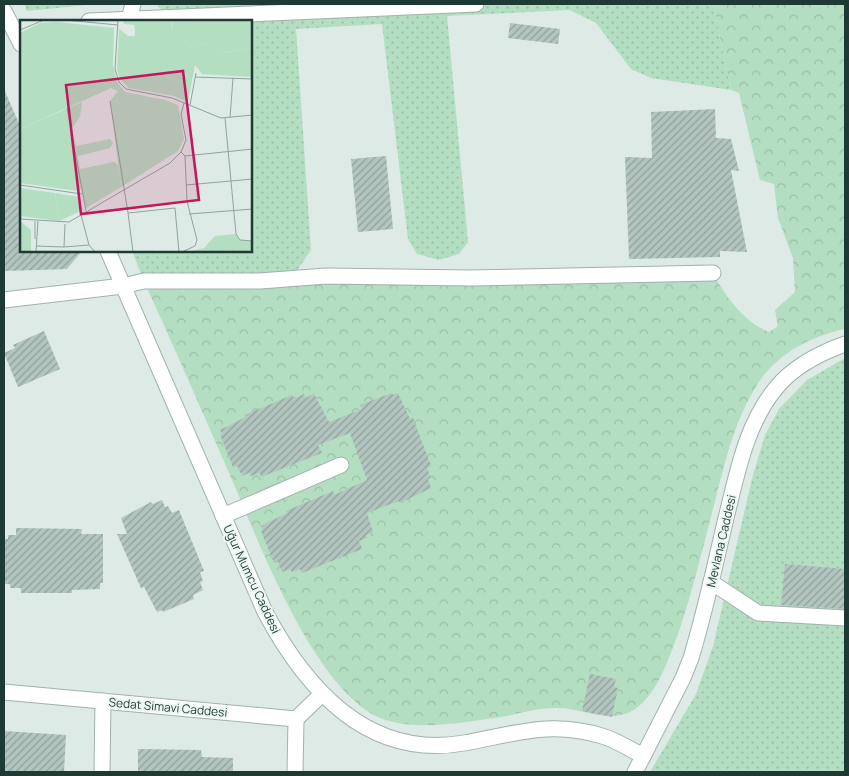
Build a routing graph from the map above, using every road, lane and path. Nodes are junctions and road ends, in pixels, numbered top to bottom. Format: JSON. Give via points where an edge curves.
{"nodes":[{"id":1,"x":133,"y":4,"type":"edge"},
{"id":2,"x":476,"y":4,"type":"edge"},
{"id":3,"x":4,"y":10,"type":"edge"},
{"id":4,"x":128,"y":19,"type":"junction"},
{"id":5,"x":108,"y":20,"type":"edge"},
{"id":6,"x":20,"y":36,"type":"edge"},
{"id":7,"x":108,"y":252,"type":"edge"},
{"id":8,"x":713,"y":273,"type":"dead end"},
{"id":9,"x":123,"y":286,"type":"junction"},
{"id":10,"x":4,"y":300,"type":"edge"},
{"id":11,"x":845,"y":344,"type":"edge"},
{"id":12,"x":342,"y":465,"type":"dead end"},
{"id":13,"x":223,"y":516,"type":"junction"},
{"id":14,"x":711,"y":582,"type":"junction"},
{"id":15,"x":845,"y":618,"type":"edge"},
{"id":16,"x":4,"y":692,"type":"edge"},
{"id":17,"x":322,"y":694,"type":"junction"},
{"id":18,"x":103,"y":701,"type":"junction"},
{"id":19,"x":296,"y":719,"type":"junction"},
{"id":20,"x":643,"y":756,"type":"junction"},
{"id":21,"x":102,"y":772,"type":"edge"},
{"id":22,"x":295,"y":772,"type":"edge"},
{"id":23,"x":635,"y":772,"type":"edge"}],
"edges":[{"from":1,"to":4,"type":"street"},
{"from":2,"to":4,"type":"street"},
{"from":3,"to":6,"type":"street"},
{"from":4,"to":5,"type":"street"},
{"from":7,"to":9,"type":"street","name":"Uğur Mumcu Caddesi"},
{"from":8,"to":9,"type":"street","via":[[470,278],[326,276],[260,281],[144,281]]},
{"from":9,"to":10,"type":"street"},
{"from":9,"to":13,"type":"street","name":"Uğur Mumcu Caddesi"},
{"from":11,"to":14,"type":"street","name":"Mevlana Caddesi","via":[[828,350],[789,375],[766,403],[738,468]]},
{"from":12,"to":13,"type":"street"},
{"from":13,"to":17,"type":"street","name":"Uğur Mumcu Caddesi","via":[[264,612],[282,644]]},
{"from":14,"to":15,"type":"street","via":[[758,613]]},
{"from":14,"to":20,"type":"street","name":"Mevlana Caddesi","via":[[683,678]]},
{"from":16,"to":18,"type":"street","name":"Sedat Simavi Caddesi"},
{"from":17,"to":19,"type":"street"},
{"from":17,"to":20,"type":"street","name":"Uğur Mumcu Caddesi","via":[[360,726],[396,740],[427,745],[464,743],[536,728],[572,728],[604,736]]},
{"from":18,"to":19,"type":"street","name":"Sedat Simavi Caddesi"},
{"from":18,"to":21,"type":"street"},
{"from":19,"to":22,"type":"street"},
{"from":20,"to":23,"type":"street","name":"Mevlana Caddesi"}]}
